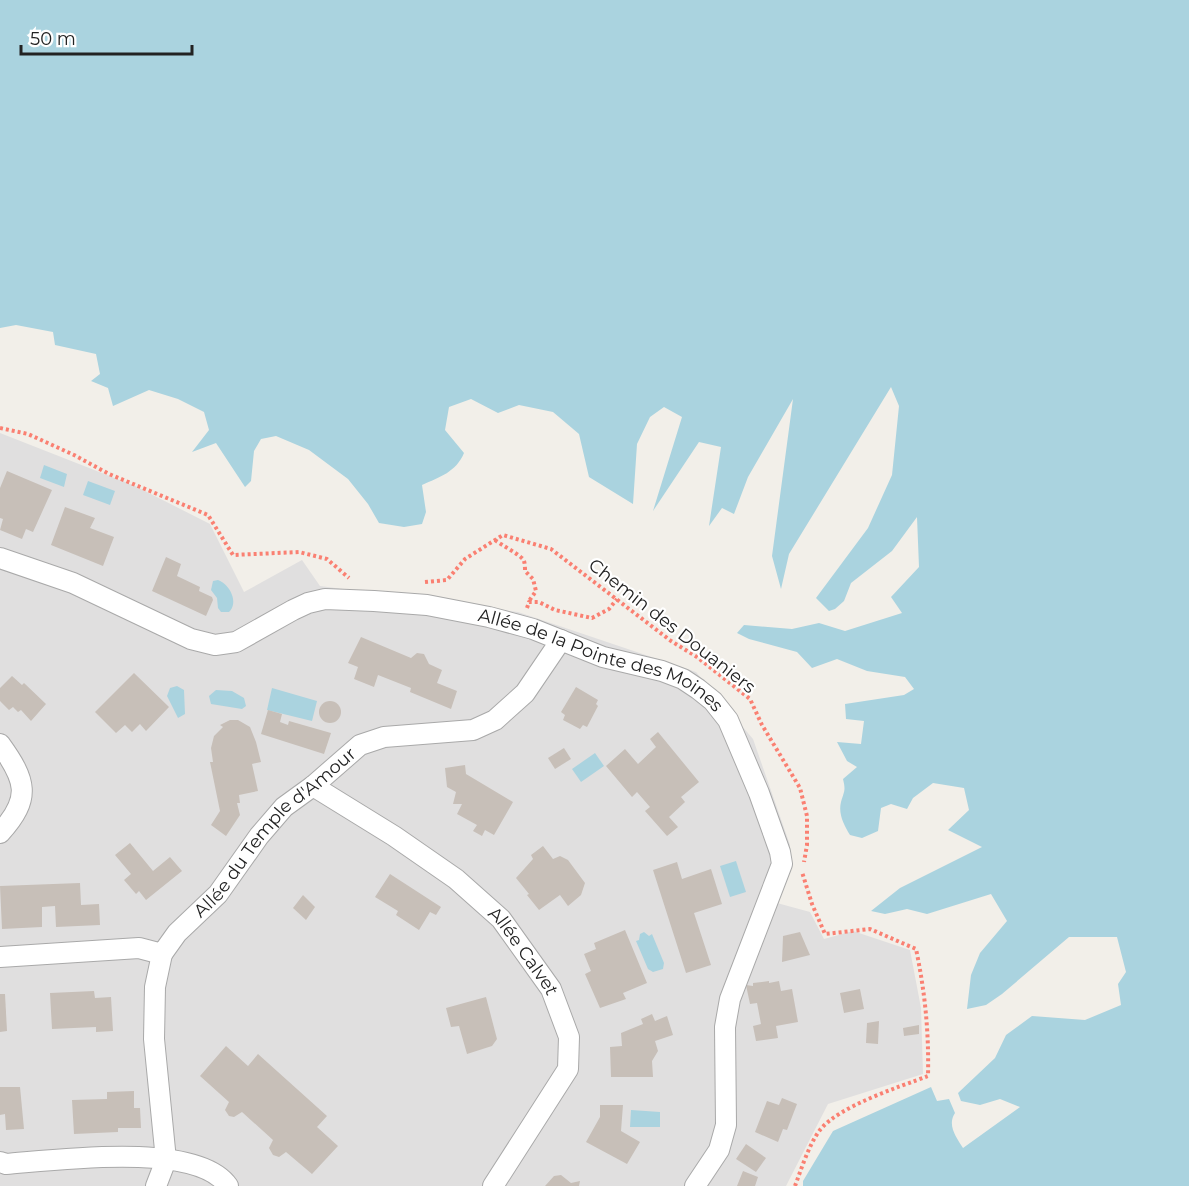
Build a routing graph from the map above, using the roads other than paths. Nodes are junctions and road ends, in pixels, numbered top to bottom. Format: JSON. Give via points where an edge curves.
{"nodes":[{"id":1,"x":0,"y":558,"type":"edge"},
{"id":2,"x":561,"y":640,"type":"junction"},
{"id":3,"x":0,"y":744,"type":"edge"},
{"id":4,"x":313,"y":786,"type":"junction"},
{"id":5,"x":0,"y":833,"type":"edge"},
{"id":6,"x":162,"y":954,"type":"junction"},
{"id":7,"x":0,"y":957,"type":"edge"},
{"id":8,"x":166,"y":1160,"type":"junction"},
{"id":9,"x":0,"y":1162,"type":"edge"},
{"id":10,"x":156,"y":1186,"type":"edge"},
{"id":11,"x":228,"y":1186,"type":"edge"},
{"id":12,"x":493,"y":1186,"type":"edge"},
{"id":13,"x":695,"y":1186,"type":"edge"}],
"edges":[{"from":1,"to":2,"type":"street","name":"Allée de la Pointe des Moines","via":[[73,583],[191,639],[215,645],[236,642],[293,610],[325,599],[427,605],[489,617]]},
{"from":2,"to":4,"type":"street","name":"Allée du Temple d'Amour","via":[[525,693],[495,720],[473,730],[384,737],[360,745]]},
{"from":2,"to":13,"type":"street","name":"Allée de la Pointe des Moines","via":[[603,657],[663,671],[683,679],[713,700],[729,720],[780,852],[782,864],[730,999],[725,1027],[726,1125],[720,1149]]},
{"from":3,"to":5,"type":"street","via":[[22,782],[21,803]]},
{"from":4,"to":6,"type":"street","name":"Allée du Temple d'Amour","via":[[284,807],[218,894],[177,933]]},
{"from":4,"to":12,"type":"street","name":"Allée Calvet","via":[[456,879],[501,919],[551,989],[569,1037],[568,1069]]},
{"from":6,"to":7,"type":"street","via":[[139,948]]},
{"from":6,"to":8,"type":"street","via":[[154,987],[154,1039]]},
{"from":8,"to":9,"type":"street","via":[[104,1156]]},
{"from":8,"to":10,"type":"street"},
{"from":8,"to":11,"type":"street","via":[[201,1166],[221,1176]]}]}
